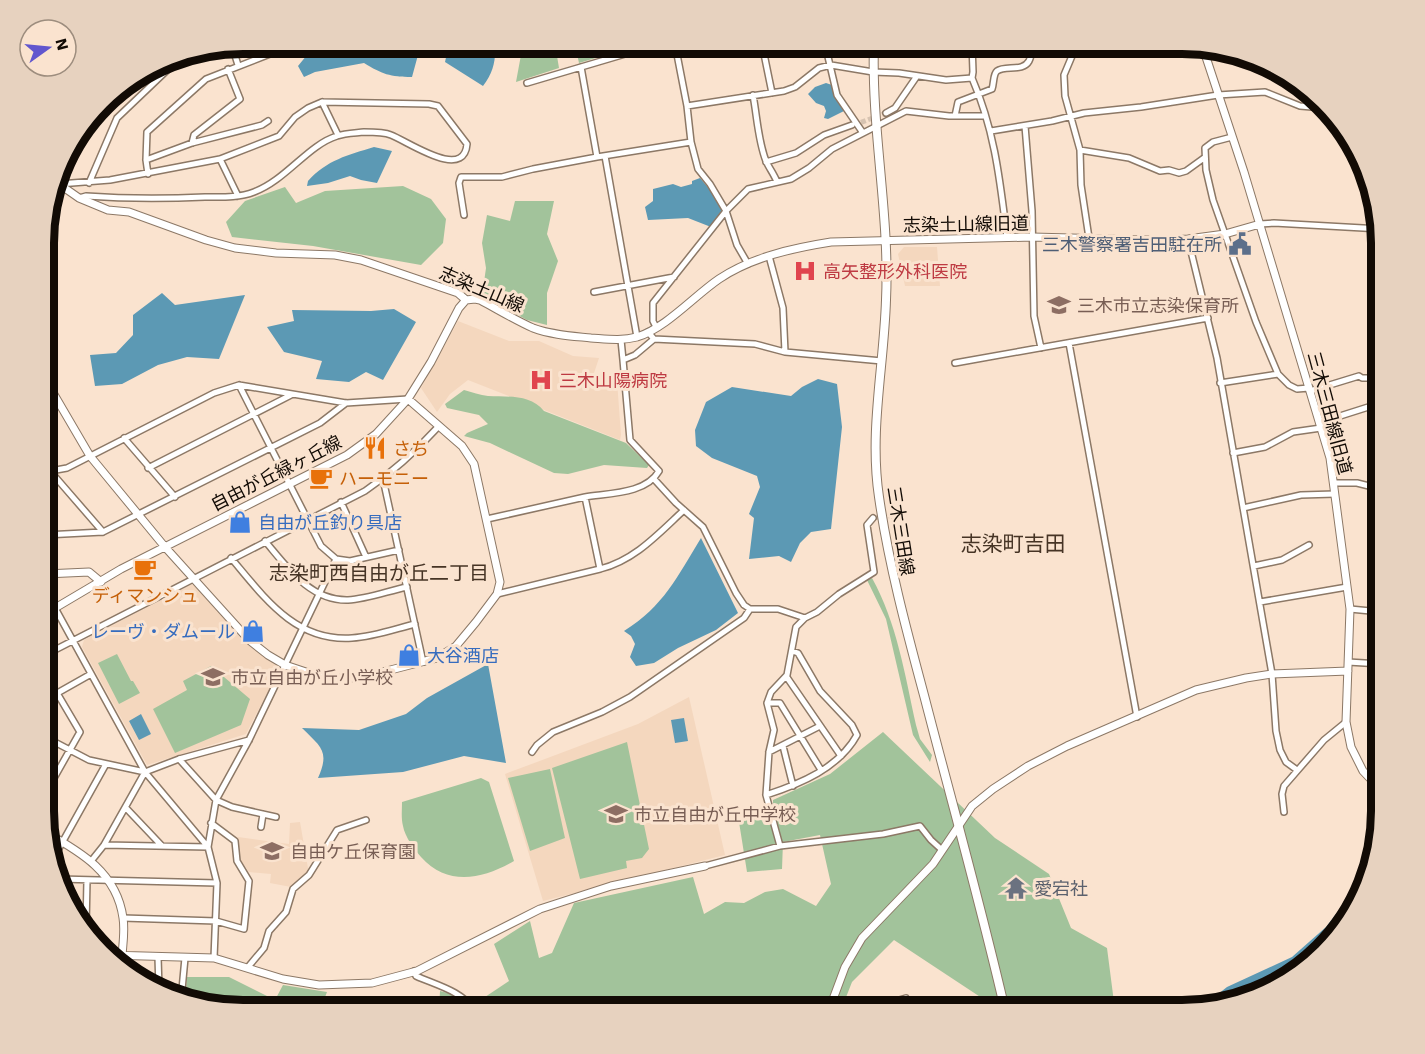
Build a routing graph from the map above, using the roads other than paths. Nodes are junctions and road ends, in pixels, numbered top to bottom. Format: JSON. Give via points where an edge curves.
{"nodes":[{"id":1,"x":270,"y":54,"type":"edge"},
{"id":2,"x":625,"y":54,"type":"edge"},
{"id":3,"x":677,"y":54,"type":"edge"},
{"id":4,"x":764,"y":54,"type":"edge"},
{"id":5,"x":828,"y":54,"type":"edge"},
{"id":6,"x":874,"y":54,"type":"edge"},
{"id":7,"x":973,"y":54,"type":"edge"},
{"id":8,"x":1031,"y":54,"type":"edge"},
{"id":9,"x":1072,"y":54,"type":"edge"},
{"id":10,"x":235,"y":55,"type":"edge"},
{"id":11,"x":1205,"y":56,"type":"edge"},
{"id":12,"x":238,"y":65,"type":"junction"},
{"id":13,"x":831,"y":65,"type":"junction"},
{"id":14,"x":581,"y":67,"type":"junction"},
{"id":15,"x":228,"y":69,"type":"junction"},
{"id":16,"x":166,"y":71,"type":"edge"},
{"id":17,"x":873,"y":72,"type":"junction"},
{"id":18,"x":917,"y":76,"type":"junction"},
{"id":19,"x":972,"y":78,"type":"junction"},
{"id":20,"x":527,"y":83,"type":"dead end"},
{"id":21,"x":772,"y":93,"type":"junction"},
{"id":22,"x":753,"y":95,"type":"junction"},
{"id":23,"x":979,"y":95,"type":"junction"},
{"id":24,"x":1218,"y":95,"type":"junction"},
{"id":25,"x":322,"y":102,"type":"junction"},
{"id":26,"x":687,"y":106,"type":"junction"},
{"id":27,"x":1313,"y":107,"type":"edge"},
{"id":28,"x":886,"y":112,"type":"tunnel mouth"},
{"id":29,"x":955,"y":116,"type":"junction"},
{"id":30,"x":984,"y":116,"type":"junction"},
{"id":31,"x":1071,"y":117,"type":"junction"},
{"id":32,"x":268,"y":121,"type":"dead end"},
{"id":33,"x":852,"y":125,"type":"tunnel mouth"},
{"id":34,"x":1025,"y":126,"type":"junction"},
{"id":35,"x":876,"y":128,"type":"junction"},
{"id":36,"x":991,"y":131,"type":"junction"},
{"id":37,"x":863,"y":133,"type":"junction"},
{"id":38,"x":338,"y":135,"type":"junction"},
{"id":39,"x":1232,"y":137,"type":"junction"},
{"id":40,"x":691,"y":142,"type":"junction"},
{"id":41,"x":192,"y":143,"type":"junction"},
{"id":42,"x":1080,"y":150,"type":"junction"},
{"id":43,"x":605,"y":156,"type":"junction"},
{"id":44,"x":597,"y":157,"type":"junction"},
{"id":45,"x":1204,"y":158,"type":"junction"},
{"id":46,"x":220,"y":159,"type":"junction"},
{"id":47,"x":146,"y":160,"type":"junction"},
{"id":48,"x":766,"y":162,"type":"junction"},
{"id":49,"x":148,"y":174,"type":"junction"},
{"id":50,"x":777,"y":182,"type":"junction"},
{"id":51,"x":64,"y":183,"type":"edge"},
{"id":52,"x":89,"y":183,"type":"junction"},
{"id":53,"x":63,"y":187,"type":"edge"},
{"id":54,"x":238,"y":196,"type":"junction"},
{"id":55,"x":79,"y":198,"type":"junction"},
{"id":56,"x":726,"y":211,"type":"junction"},
{"id":57,"x":464,"y":215,"type":"dead end"},
{"id":58,"x":1260,"y":224,"type":"junction"},
{"id":59,"x":1371,"y":228,"type":"edge"},
{"id":60,"x":1225,"y":234,"type":"junction"},
{"id":61,"x":1007,"y":237,"type":"junction"},
{"id":62,"x":1032,"y":237,"type":"junction"},
{"id":63,"x":1089,"y":238,"type":"junction"},
{"id":64,"x":1188,"y":239,"type":"junction"},
{"id":65,"x":886,"y":240,"type":"junction"},
{"id":66,"x":769,"y":256,"type":"junction"},
{"id":67,"x":748,"y":264,"type":"junction"},
{"id":68,"x":674,"y":277,"type":"junction"},
{"id":69,"x":628,"y":285,"type":"junction"},
{"id":70,"x":594,"y":292,"type":"dead end"},
{"id":71,"x":466,"y":300,"type":"junction"},
{"id":72,"x":1208,"y":318,"type":"junction"},
{"id":73,"x":656,"y":327,"type":"junction"},
{"id":74,"x":648,"y":332,"type":"junction"},
{"id":75,"x":637,"y":337,"type":"junction"},
{"id":76,"x":654,"y":339,"type":"junction"},
{"id":77,"x":621,"y":340,"type":"junction"},
{"id":78,"x":1068,"y":343,"type":"junction"},
{"id":79,"x":1041,"y":348,"type":"junction"},
{"id":80,"x":785,"y":352,"type":"junction"},
{"id":81,"x":623,"y":360,"type":"junction"},
{"id":82,"x":882,"y":361,"type":"junction"},
{"id":83,"x":956,"y":363,"type":"dead end"},
{"id":84,"x":1278,"y":374,"type":"junction"},
{"id":85,"x":1371,"y":378,"type":"edge"},
{"id":86,"x":1220,"y":383,"type":"junction"},
{"id":87,"x":239,"y":385,"type":"junction"},
{"id":88,"x":1309,"y":390,"type":"junction"},
{"id":89,"x":54,"y":394,"type":"edge"},
{"id":90,"x":293,"y":394,"type":"junction"},
{"id":91,"x":408,"y":399,"type":"junction"},
{"id":92,"x":346,"y":403,"type":"junction"},
{"id":93,"x":1371,"y":406,"type":"edge"},
{"id":94,"x":254,"y":413,"type":"junction"},
{"id":95,"x":1320,"y":424,"type":"junction"},
{"id":96,"x":439,"y":426,"type":"junction"},
{"id":97,"x":124,"y":438,"type":"junction"},
{"id":98,"x":272,"y":447,"type":"junction"},
{"id":99,"x":1233,"y":453,"type":"junction"},
{"id":100,"x":90,"y":456,"type":"junction"},
{"id":101,"x":148,"y":468,"type":"junction"},
{"id":102,"x":54,"y":471,"type":"edge"},
{"id":103,"x":54,"y":479,"type":"edge"},
{"id":104,"x":384,"y":479,"type":"junction"},
{"id":105,"x":654,"y":479,"type":"junction"},
{"id":106,"x":290,"y":483,"type":"junction"},
{"id":107,"x":1334,"y":483,"type":"junction"},
{"id":108,"x":1371,"y":486,"type":"edge"},
{"id":109,"x":1335,"y":494,"type":"junction"},
{"id":110,"x":175,"y":497,"type":"junction"},
{"id":111,"x":585,"y":497,"type":"junction"},
{"id":112,"x":341,"y":502,"type":"junction"},
{"id":113,"x":1243,"y":508,"type":"junction"},
{"id":114,"x":684,"y":510,"type":"junction"},
{"id":115,"x":139,"y":515,"type":"junction"},
{"id":116,"x":308,"y":518,"type":"junction"},
{"id":117,"x":873,"y":518,"type":"dead end"},
{"id":118,"x":487,"y":519,"type":"junction"},
{"id":119,"x":103,"y":532,"type":"junction"},
{"id":120,"x":54,"y":535,"type":"edge"},
{"id":121,"x":265,"y":541,"type":"junction"},
{"id":122,"x":1309,"y":544,"type":"dead end"},
{"id":123,"x":165,"y":547,"type":"junction"},
{"id":124,"x":399,"y":550,"type":"junction"},
{"id":125,"x":366,"y":557,"type":"junction"},
{"id":126,"x":231,"y":558,"type":"junction"},
{"id":127,"x":336,"y":560,"type":"junction"},
{"id":128,"x":1254,"y":567,"type":"junction"},
{"id":129,"x":600,"y":569,"type":"junction"},
{"id":130,"x":54,"y":574,"type":"edge"},
{"id":131,"x":193,"y":578,"type":"junction"},
{"id":132,"x":100,"y":582,"type":"junction"},
{"id":133,"x":407,"y":586,"type":"junction"},
{"id":134,"x":1347,"y":587,"type":"junction"},
{"id":135,"x":497,"y":594,"type":"junction"},
{"id":136,"x":319,"y":595,"type":"junction"},
{"id":137,"x":1260,"y":602,"type":"junction"},
{"id":138,"x":55,"y":608,"type":"joint"},
{"id":139,"x":750,"y":609,"type":"junction"},
{"id":140,"x":1350,"y":609,"type":"junction"},
{"id":141,"x":1371,"y":611,"type":"edge"},
{"id":142,"x":805,"y":618,"type":"junction"},
{"id":143,"x":415,"y":624,"type":"junction"},
{"id":144,"x":303,"y":628,"type":"junction"},
{"id":145,"x":72,"y":640,"type":"junction"},
{"id":146,"x":54,"y":650,"type":"edge"},
{"id":147,"x":792,"y":651,"type":"junction"},
{"id":148,"x":423,"y":662,"type":"junction"},
{"id":149,"x":1348,"y":662,"type":"junction"},
{"id":150,"x":1371,"y":663,"type":"edge"},
{"id":151,"x":285,"y":665,"type":"junction"},
{"id":152,"x":1348,"y":671,"type":"junction"},
{"id":153,"x":91,"y":674,"type":"junction"},
{"id":154,"x":1272,"y":674,"type":"junction"},
{"id":155,"x":786,"y":676,"type":"junction"},
{"id":156,"x":57,"y":693,"type":"junction"},
{"id":157,"x":54,"y":694,"type":"edge"},
{"id":158,"x":767,"y":703,"type":"junction"},
{"id":159,"x":1137,"y":717,"type":"junction"},
{"id":160,"x":1346,"y":722,"type":"junction"},
{"id":161,"x":820,"y":726,"type":"junction"},
{"id":162,"x":801,"y":737,"type":"junction"},
{"id":163,"x":249,"y":740,"type":"junction"},
{"id":164,"x":54,"y":742,"type":"edge"},
{"id":165,"x":783,"y":746,"type":"junction"},
{"id":166,"x":70,"y":750,"type":"junction"},
{"id":167,"x":532,"y":752,"type":"dead end"},
{"id":168,"x":769,"y":752,"type":"junction"},
{"id":169,"x":841,"y":756,"type":"junction"},
{"id":170,"x":179,"y":759,"type":"junction"},
{"id":171,"x":106,"y":764,"type":"junction"},
{"id":172,"x":821,"y":770,"type":"junction"},
{"id":173,"x":1297,"y":770,"type":"junction"},
{"id":174,"x":145,"y":772,"type":"junction"},
{"id":175,"x":54,"y":778,"type":"edge"},
{"id":176,"x":1371,"y":779,"type":"edge"},
{"id":177,"x":793,"y":786,"type":"junction"},
{"id":178,"x":766,"y":795,"type":"junction"},
{"id":179,"x":216,"y":801,"type":"junction"},
{"id":180,"x":126,"y":808,"type":"junction"},
{"id":181,"x":1284,"y":812,"type":"dead end"},
{"id":182,"x":263,"y":814,"type":"junction"},
{"id":183,"x":276,"y":817,"type":"dead end"},
{"id":184,"x":366,"y":820,"type":"dead end"},
{"id":185,"x":211,"y":823,"type":"junction"},
{"id":186,"x":959,"y":824,"type":"junction"},
{"id":187,"x":261,"y":827,"type":"dead end"},
{"id":188,"x":56,"y":838,"type":"edge"},
{"id":189,"x":62,"y":841,"type":"junction"},
{"id":190,"x":105,"y":845,"type":"junction"},
{"id":191,"x":163,"y":846,"type":"junction"},
{"id":192,"x":780,"y":846,"type":"junction"},
{"id":193,"x":208,"y":847,"type":"junction"},
{"id":194,"x":58,"y":849,"type":"edge"},
{"id":195,"x":942,"y":850,"type":"junction"},
{"id":196,"x":92,"y":860,"type":"junction"},
{"id":197,"x":705,"y":866,"type":"joint"},
{"id":198,"x":67,"y":879,"type":"edge"},
{"id":199,"x":87,"y":880,"type":"junction"},
{"id":200,"x":109,"y":881,"type":"junction"},
{"id":201,"x":217,"y":883,"type":"junction"},
{"id":202,"x":86,"y":916,"type":"edge"},
{"id":203,"x":123,"y":918,"type":"junction"},
{"id":204,"x":216,"y":921,"type":"junction"},
{"id":205,"x":122,"y":955,"type":"joint"},
{"id":206,"x":158,"y":957,"type":"junction"},
{"id":207,"x":185,"y":958,"type":"junction"},
{"id":208,"x":213,"y":958,"type":"junction"},
{"id":209,"x":248,"y":967,"type":"junction"},
{"id":210,"x":414,"y":971,"type":"junction"},
{"id":211,"x":159,"y":979,"type":"edge"},
{"id":212,"x":182,"y":990,"type":"edge"},
{"id":213,"x":468,"y":1000,"type":"edge"},
{"id":214,"x":833,"y":1000,"type":"edge"},
{"id":215,"x":1003,"y":1000,"type":"edge"}],
"edges":[{"from":1,"to":12,"type":"street"},
{"from":2,"to":14,"type":"street"},
{"from":3,"to":26,"type":"street"},
{"from":4,"to":21,"type":"street"},
{"from":5,"to":13,"type":"street"},
{"from":6,"to":17,"type":"main road","name":"三木三田線"},
{"from":7,"to":19,"type":"street"},
{"from":8,"to":23,"type":"street","via":[[1029,61],[1017,68],[998,70],[992,89]]},
{"from":9,"to":31,"type":"street","via":[[1064,75]]},
{"from":10,"to":12,"type":"street"},
{"from":11,"to":24,"type":"street","name":"三木三田線旧道"},
{"from":12,"to":15,"type":"street"},
{"from":13,"to":17,"type":"street"},
{"from":13,"to":21,"type":"street","via":[[819,68],[795,87]]},
{"from":13,"to":37,"type":"street","via":[[837,95]]},
{"from":14,"to":20,"type":"street"},
{"from":14,"to":44,"type":"street"},
{"from":15,"to":41,"type":"street","via":[[240,99],[194,135]]},
{"from":15,"to":47,"type":"street","via":[[206,79],[147,132]]},
{"from":16,"to":52,"type":"street","via":[[117,118]]},
{"from":17,"to":18,"type":"street"},
{"from":17,"to":35,"type":"main road","name":"三木三田線"},
{"from":18,"to":19,"type":"street"},
{"from":18,"to":28,"type":"street","via":[[895,108]]},
{"from":19,"to":23,"type":"street"},
{"from":21,"to":22,"type":"street"},
{"from":22,"to":26,"type":"street"},
{"from":22,"to":48,"type":"street"},
{"from":23,"to":29,"type":"street","via":[[958,102]]},
{"from":23,"to":30,"type":"street"},
{"from":24,"to":27,"type":"street","via":[[1265,92]]},
{"from":24,"to":31,"type":"street"},
{"from":24,"to":39,"type":"street","name":"三木三田線旧道"},
{"from":25,"to":38,"type":"street"},
{"from":25,"to":38,"type":"street","via":[[438,106],[467,144],[466,152],[454,160],[433,155],[389,134]]},
{"from":25,"to":46,"type":"street","via":[[295,117],[279,136]]},
{"from":26,"to":40,"type":"street"},
{"from":29,"to":30,"type":"street"},
{"from":29,"to":35,"type":"street","via":[[906,111]]},
{"from":30,"to":36,"type":"street"},
{"from":31,"to":34,"type":"street"},
{"from":31,"to":42,"type":"street"},
{"from":32,"to":41,"type":"street"},
{"from":33,"to":48,"type":"street","via":[[824,135],[796,153]]},
{"from":34,"to":36,"type":"street"},
{"from":34,"to":62,"type":"street"},
{"from":35,"to":37,"type":"street"},
{"from":35,"to":65,"type":"main road","name":"三木三田線"},
{"from":36,"to":61,"type":"street"},
{"from":37,"to":50,"type":"street","via":[[832,149],[791,179]]},
{"from":38,"to":54,"type":"street","via":[[274,182]]},
{"from":39,"to":45,"type":"street","via":[[1209,145]]},
{"from":39,"to":58,"type":"street","name":"三木三田線旧道"},
{"from":40,"to":43,"type":"street"},
{"from":40,"to":56,"type":"street","via":[[698,169]]},
{"from":41,"to":47,"type":"street"},
{"from":42,"to":45,"type":"street","via":[[1129,158],[1160,171],[1179,173]]},
{"from":42,"to":63,"type":"street"},
{"from":43,"to":44,"type":"street"},
{"from":43,"to":69,"type":"street"},
{"from":44,"to":57,"type":"street","via":[[502,177],[461,177]]},
{"from":45,"to":60,"type":"street"},
{"from":46,"to":49,"type":"street"},
{"from":46,"to":54,"type":"street"},
{"from":47,"to":49,"type":"street"},
{"from":48,"to":50,"type":"street"},
{"from":49,"to":52,"type":"street"},
{"from":50,"to":56,"type":"street","via":[[748,189]]},
{"from":51,"to":52,"type":"street"},
{"from":53,"to":55,"type":"street","name":"志染土山線"},
{"from":54,"to":55,"type":"street"},
{"from":55,"to":71,"type":"street","name":"志染土山線","via":[[235,248],[361,260],[458,293]]},
{"from":56,"to":67,"type":"street"},
{"from":56,"to":68,"type":"street"},
{"from":58,"to":59,"type":"street"},
{"from":58,"to":60,"type":"street","name":"志染土山線旧道"},
{"from":58,"to":88,"type":"street","name":"三木三田線旧道"},
{"from":60,"to":64,"type":"street","name":"志染土山線旧道"},
{"from":60,"to":84,"type":"street"},
{"from":61,"to":62,"type":"street","name":"志染土山線旧道"},
{"from":61,"to":65,"type":"street","name":"志染土山線旧道"},
{"from":62,"to":63,"type":"street","name":"志染土山線旧道"},
{"from":62,"to":79,"type":"street","via":[[1034,316]]},
{"from":63,"to":64,"type":"street","name":"志染土山線旧道"},
{"from":64,"to":72,"type":"street"},
{"from":65,"to":66,"type":"street","name":"志染土山線","via":[[831,242]]},
{"from":65,"to":82,"type":"main road","name":"三木三田線"},
{"from":66,"to":67,"type":"street","name":"志染土山線"},
{"from":66,"to":80,"type":"street","via":[[783,308]]},
{"from":67,"to":73,"type":"street","name":"志染土山線","via":[[719,279]]},
{"from":68,"to":69,"type":"street"},
{"from":68,"to":73,"type":"street","via":[[653,303]]},
{"from":69,"to":70,"type":"street"},
{"from":69,"to":75,"type":"street"},
{"from":71,"to":77,"type":"street","name":"志染土山線","via":[[480,300],[532,327],[556,334]]},
{"from":71,"to":91,"type":"street","name":"自由が丘緑ヶ丘線"},
{"from":72,"to":78,"type":"street"},
{"from":72,"to":86,"type":"street"},
{"from":73,"to":74,"type":"street","name":"志染土山線"},
{"from":74,"to":75,"type":"street","name":"志染土山線"},
{"from":74,"to":76,"type":"street"},
{"from":75,"to":77,"type":"street","name":"志染土山線"},
{"from":76,"to":80,"type":"street","via":[[755,344]]},
{"from":76,"to":81,"type":"street"},
{"from":77,"to":81,"type":"street"},
{"from":78,"to":79,"type":"street"},
{"from":78,"to":159,"type":"street"},
{"from":79,"to":83,"type":"street"},
{"from":80,"to":82,"type":"street"},
{"from":81,"to":105,"type":"street","via":[[630,440],[659,471]]},
{"from":82,"to":186,"type":"main road","name":"三木三田線","via":[[875,426],[878,495],[895,586]]},
{"from":84,"to":86,"type":"street"},
{"from":84,"to":88,"type":"street","via":[[1289,385]]},
{"from":85,"to":88,"type":"street","via":[[1359,376]]},
{"from":86,"to":99,"type":"street"},
{"from":87,"to":90,"type":"street"},
{"from":87,"to":94,"type":"street"},
{"from":87,"to":97,"type":"street","via":[[214,393]]},
{"from":88,"to":95,"type":"street","name":"三木三田線旧道"},
{"from":89,"to":100,"type":"street"},
{"from":90,"to":92,"type":"street"},
{"from":90,"to":94,"type":"street"},
{"from":91,"to":92,"type":"street"},
{"from":91,"to":96,"type":"street"},
{"from":91,"to":106,"type":"street","name":"自由が丘緑ヶ丘線","via":[[376,434],[346,455]]},
{"from":92,"to":98,"type":"street","via":[[320,423]]},
{"from":93,"to":95,"type":"street"},
{"from":94,"to":98,"type":"street"},
{"from":94,"to":101,"type":"street"},
{"from":95,"to":99,"type":"street","via":[[1293,432],[1265,447]]},
{"from":95,"to":107,"type":"street","name":"三木三田線旧道"},
{"from":96,"to":104,"type":"street"},
{"from":96,"to":118,"type":"street","via":[[462,446],[474,464]]},
{"from":97,"to":100,"type":"street"},
{"from":97,"to":101,"type":"street"},
{"from":98,"to":106,"type":"street"},
{"from":98,"to":110,"type":"street"},
{"from":99,"to":113,"type":"street"},
{"from":100,"to":102,"type":"street"},
{"from":100,"to":115,"type":"street"},
{"from":101,"to":110,"type":"street"},
{"from":103,"to":119,"type":"street"},
{"from":104,"to":112,"type":"street"},
{"from":104,"to":124,"type":"street"},
{"from":105,"to":111,"type":"street","via":[[641,487]]},
{"from":105,"to":114,"type":"street"},
{"from":106,"to":116,"type":"street"},
{"from":106,"to":123,"type":"street","name":"自由が丘緑ヶ丘線"},
{"from":107,"to":108,"type":"street"},
{"from":107,"to":109,"type":"street","name":"三木三田線旧道"},
{"from":109,"to":113,"type":"street","via":[[1301,495]]},
{"from":109,"to":134,"type":"street","name":"三木三田線旧道"},
{"from":110,"to":115,"type":"street"},
{"from":111,"to":118,"type":"street"},
{"from":111,"to":129,"type":"street"},
{"from":112,"to":116,"type":"street"},
{"from":112,"to":125,"type":"street"},
{"from":113,"to":128,"type":"street"},
{"from":114,"to":129,"type":"street","via":[[637,553]]},
{"from":114,"to":139,"type":"street","via":[[703,527],[736,593]]},
{"from":115,"to":119,"type":"street"},
{"from":115,"to":123,"type":"street"},
{"from":116,"to":121,"type":"street"},
{"from":116,"to":127,"type":"street","via":[[321,546]]},
{"from":117,"to":142,"type":"street","via":[[867,525],[874,572]]},
{"from":118,"to":135,"type":"street","via":[[500,582]]},
{"from":119,"to":120,"type":"street"},
{"from":121,"to":126,"type":"street"},
{"from":121,"to":136,"type":"street"},
{"from":122,"to":128,"type":"street","via":[[1282,560]]},
{"from":123,"to":131,"type":"street"},
{"from":123,"to":132,"type":"street","name":"自由が丘緑ヶ丘線"},
{"from":124,"to":125,"type":"street"},
{"from":124,"to":133,"type":"street"},
{"from":125,"to":127,"type":"street"},
{"from":126,"to":131,"type":"street"},
{"from":126,"to":144,"type":"street","via":[[276,610]]},
{"from":127,"to":136,"type":"street"},
{"from":128,"to":137,"type":"street"},
{"from":129,"to":135,"type":"street"},
{"from":130,"to":132,"type":"street","via":[[89,572]]},
{"from":131,"to":145,"type":"street"},
{"from":131,"to":151,"type":"street","via":[[249,640]]},
{"from":132,"to":138,"type":"street","name":"自由が丘緑ヶ丘線"},
{"from":133,"to":136,"type":"street","via":[[350,600]]},
{"from":133,"to":143,"type":"street"},
{"from":134,"to":137,"type":"street"},
{"from":134,"to":140,"type":"street","name":"三木三田線旧道"},
{"from":135,"to":148,"type":"street","via":[[456,646]]},
{"from":136,"to":144,"type":"street"},
{"from":137,"to":154,"type":"street"},
{"from":138,"to":145,"type":"street"},
{"from":139,"to":142,"type":"street","via":[[778,609]]},
{"from":139,"to":167,"type":"street","via":[[744,618],[630,697],[553,732]]},
{"from":140,"to":141,"type":"street"},
{"from":140,"to":149,"type":"street","name":"三木三田線旧道"},
{"from":142,"to":147,"type":"street","via":[[796,627]]},
{"from":143,"to":144,"type":"street","via":[[353,638],[329,638]]},
{"from":143,"to":148,"type":"street"},
{"from":144,"to":151,"type":"street"},
{"from":145,"to":146,"type":"street"},
{"from":145,"to":153,"type":"street"},
{"from":147,"to":155,"type":"street"},
{"from":147,"to":169,"type":"street","via":[[798,653],[820,691],[857,735]]},
{"from":148,"to":151,"type":"street","via":[[344,679]]},
{"from":149,"to":150,"type":"street"},
{"from":149,"to":152,"type":"street","name":"三木三田線旧道"},
{"from":151,"to":163,"type":"street"},
{"from":152,"to":154,"type":"street"},
{"from":152,"to":160,"type":"street","name":"三木三田線旧道"},
{"from":153,"to":156,"type":"street"},
{"from":153,"to":174,"type":"street"},
{"from":154,"to":159,"type":"street","via":[[1196,690]]},
{"from":154,"to":173,"type":"street","via":[[1280,750],[1286,762]]},
{"from":155,"to":158,"type":"street","via":[[771,692]]},
{"from":155,"to":161,"type":"street"},
{"from":156,"to":157,"type":"street"},
{"from":156,"to":166,"type":"street","via":[[80,732]]},
{"from":158,"to":162,"type":"street","via":[[780,703]]},
{"from":158,"to":168,"type":"street","via":[[774,730]]},
{"from":159,"to":186,"type":"street","via":[[1028,766],[972,806]]},
{"from":160,"to":173,"type":"street"},
{"from":160,"to":176,"type":"street","name":"三木三田線旧道","via":[[1351,747]]},
{"from":161,"to":162,"type":"street"},
{"from":161,"to":169,"type":"street"},
{"from":162,"to":165,"type":"street"},
{"from":162,"to":172,"type":"street"},
{"from":163,"to":170,"type":"street"},
{"from":163,"to":179,"type":"street"},
{"from":164,"to":166,"type":"street"},
{"from":165,"to":168,"type":"street"},
{"from":165,"to":177,"type":"street"},
{"from":166,"to":171,"type":"street"},
{"from":166,"to":175,"type":"street"},
{"from":168,"to":178,"type":"street"},
{"from":169,"to":172,"type":"street"},
{"from":170,"to":174,"type":"street"},
{"from":170,"to":179,"type":"street"},
{"from":171,"to":174,"type":"street"},
{"from":171,"to":189,"type":"street"},
{"from":172,"to":177,"type":"street"},
{"from":173,"to":181,"type":"street","via":[[1284,786]]},
{"from":174,"to":180,"type":"street"},
{"from":174,"to":193,"type":"street"},
{"from":177,"to":178,"type":"street"},
{"from":178,"to":192,"type":"street"},
{"from":179,"to":182,"type":"street"},
{"from":179,"to":185,"type":"street"},
{"from":180,"to":190,"type":"street"},
{"from":180,"to":191,"type":"street"},
{"from":182,"to":183,"type":"street"},
{"from":182,"to":187,"type":"street"},
{"from":184,"to":209,"type":"street","via":[[337,830],[309,875],[293,889],[286,912],[269,931],[264,948]]},
{"from":185,"to":193,"type":"street"},
{"from":185,"to":204,"type":"street","via":[[235,841],[237,861],[249,881],[244,929]]},
{"from":186,"to":195,"type":"street"},
{"from":186,"to":215,"type":"main road","name":"三木三田線"},
{"from":188,"to":189,"type":"street"},
{"from":189,"to":194,"type":"street"},
{"from":189,"to":196,"type":"street"},
{"from":190,"to":191,"type":"street"},
{"from":190,"to":196,"type":"street"},
{"from":191,"to":193,"type":"street"},
{"from":192,"to":195,"type":"street","via":[[920,826]]},
{"from":192,"to":197,"type":"street"},
{"from":193,"to":201,"type":"street"},
{"from":195,"to":214,"type":"street","via":[[862,938]]},
{"from":196,"to":200,"type":"street"},
{"from":197,"to":210,"type":"street","via":[[611,886],[540,909]]},
{"from":198,"to":199,"type":"street"},
{"from":199,"to":200,"type":"street"},
{"from":199,"to":202,"type":"street"},
{"from":200,"to":201,"type":"street"},
{"from":200,"to":203,"type":"street"},
{"from":201,"to":204,"type":"street"},
{"from":203,"to":204,"type":"street"},
{"from":203,"to":205,"type":"street"},
{"from":204,"to":208,"type":"street"},
{"from":205,"to":206,"type":"street"},
{"from":206,"to":207,"type":"street"},
{"from":206,"to":211,"type":"street"},
{"from":207,"to":208,"type":"street"},
{"from":207,"to":212,"type":"street"},
{"from":208,"to":209,"type":"street"},
{"from":209,"to":210,"type":"street","via":[[283,979],[319,985],[372,983]]},
{"from":210,"to":213,"type":"street","via":[[416,976]]}]}
